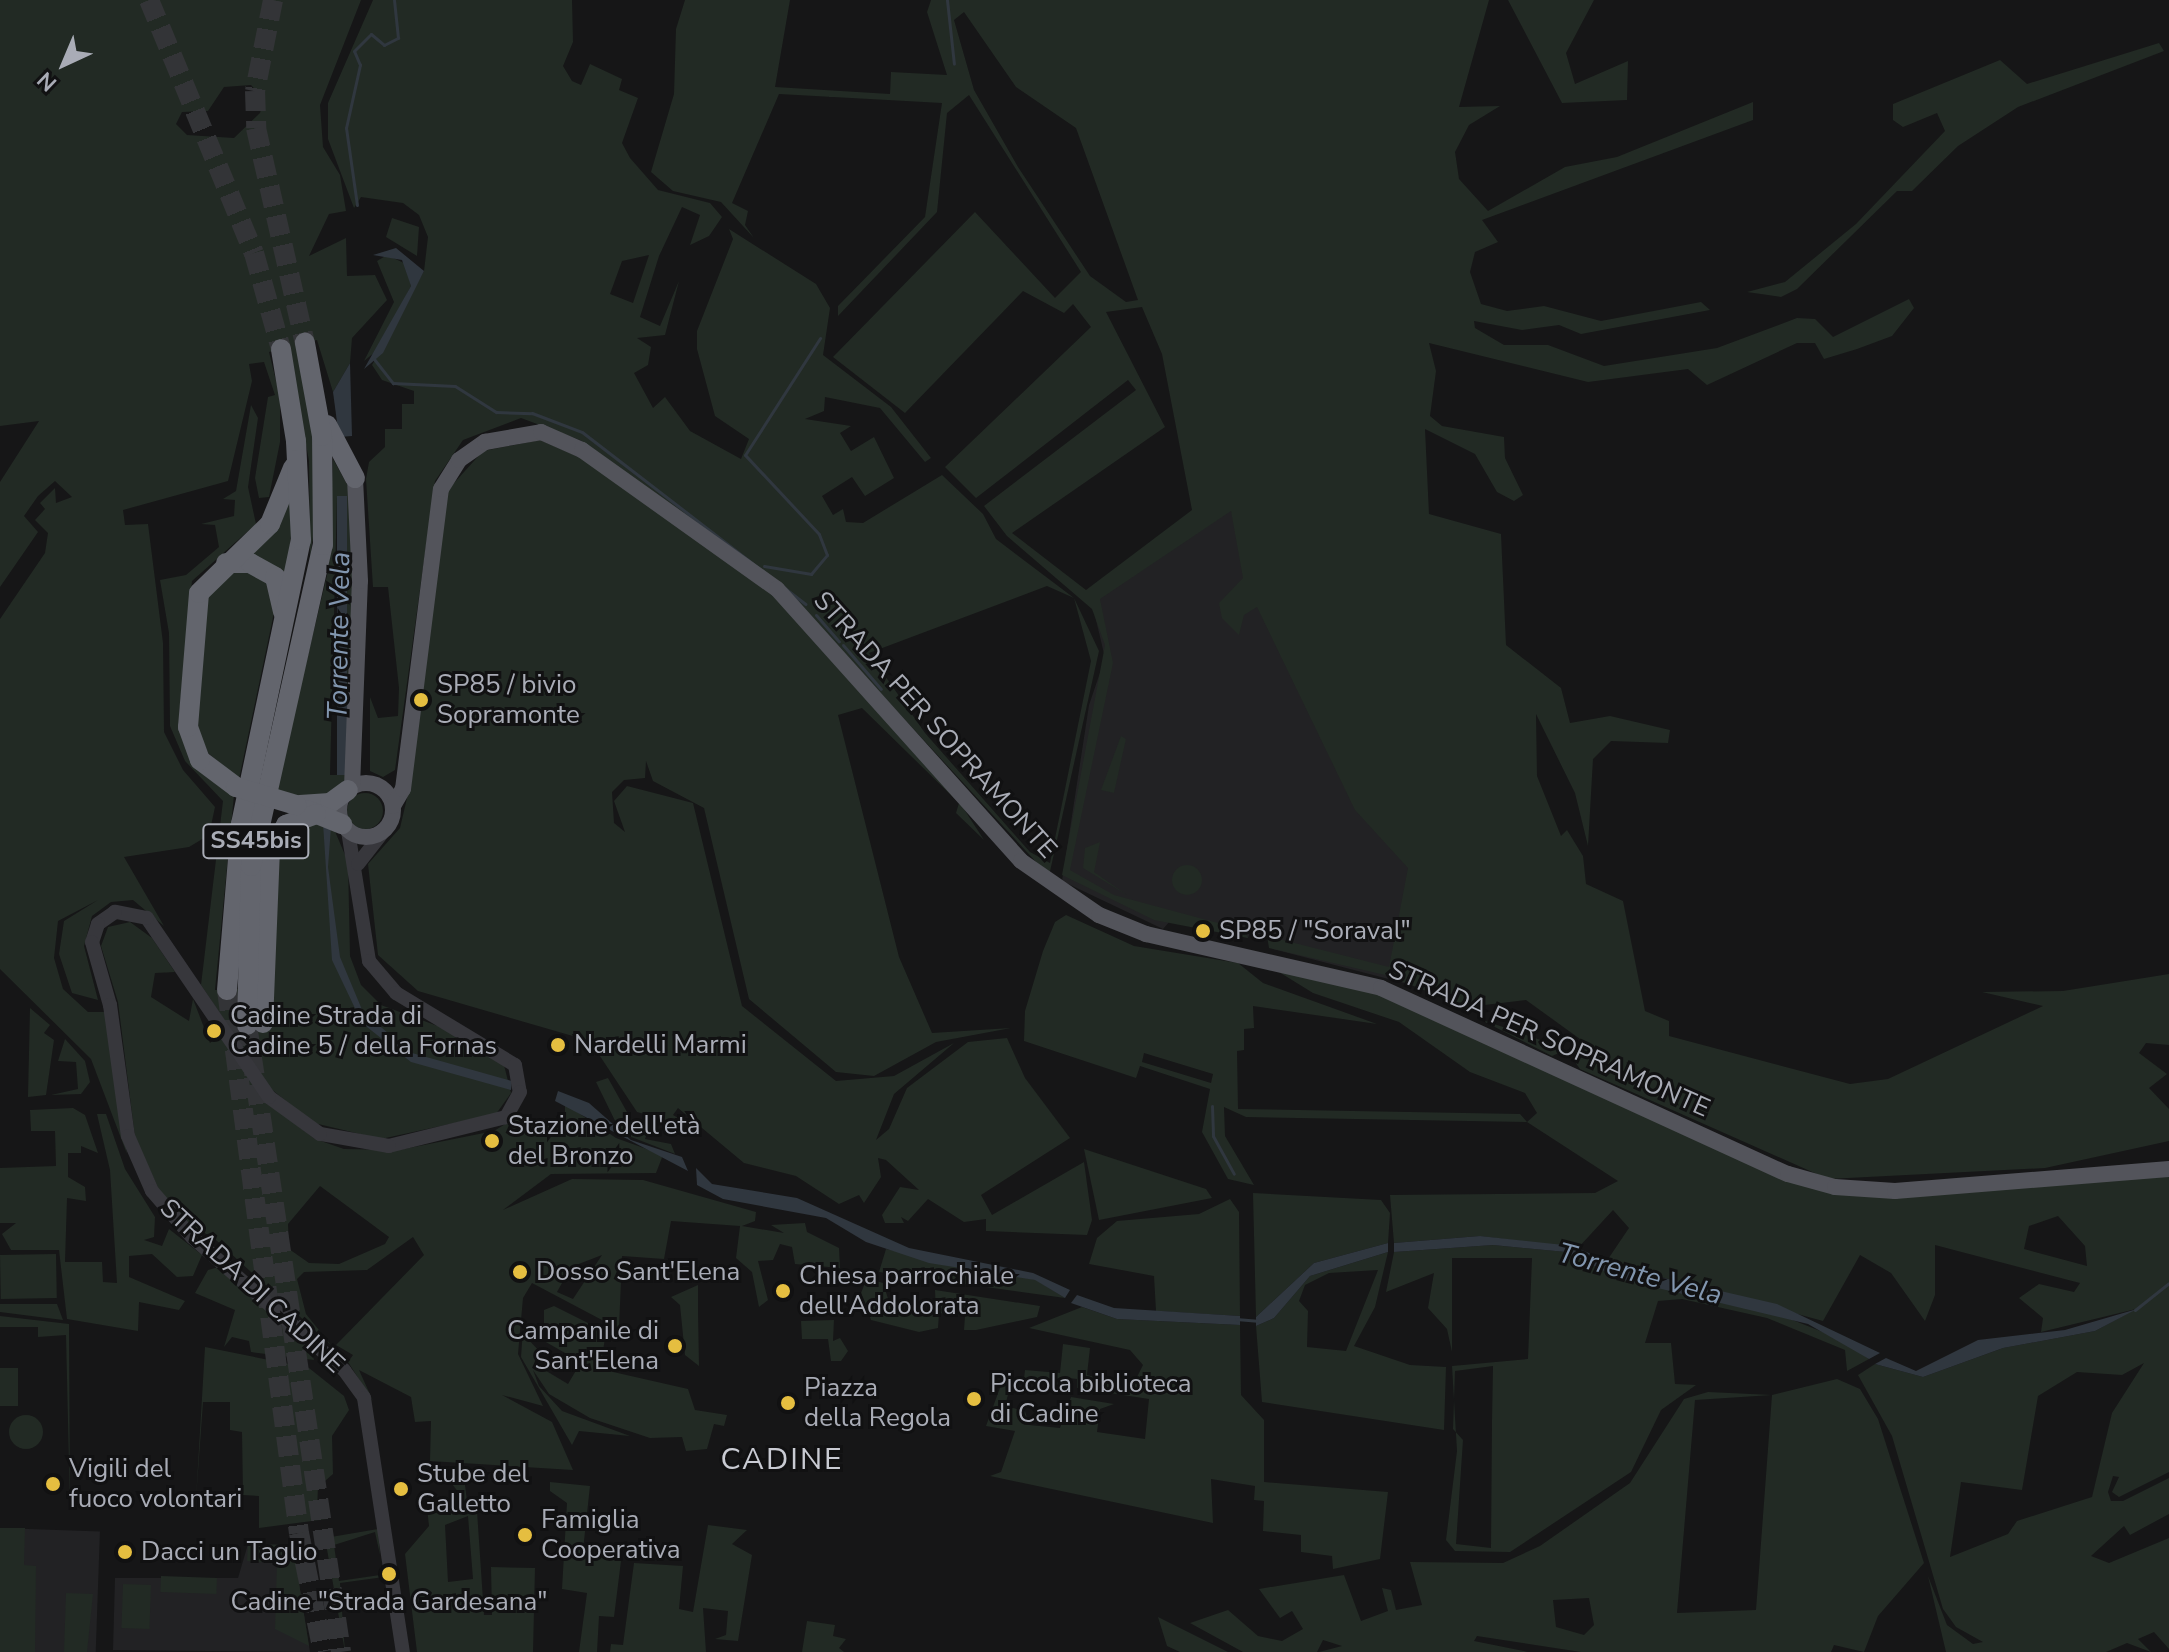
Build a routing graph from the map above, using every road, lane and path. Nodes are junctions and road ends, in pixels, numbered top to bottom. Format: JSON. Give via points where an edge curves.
{"nodes":[{"id":1,"x":305,"y":343,"type":"tunnel mouth"},
{"id":2,"x":281,"y":349,"type":"tunnel mouth"},
{"id":3,"x":315,"y":388,"type":"junction"},
{"id":4,"x":296,"y":441,"type":"junction"},
{"id":5,"x":355,"y":478,"type":"joint"},
{"id":6,"x":226,"y":563,"type":"junction"},
{"id":7,"x":261,"y":734,"type":"junction"},
{"id":8,"x":357,"y":759,"type":"junction"},
{"id":9,"x":406,"y":767,"type":"junction"},
{"id":10,"x":376,"y":786,"type":"junction"},
{"id":11,"x":350,"y":788,"type":"junction"},
{"id":12,"x":296,"y":805,"type":"junction"},
{"id":13,"x":393,"y":806,"type":"junction"},
{"id":14,"x":316,"y":814,"type":"junction"},
{"id":15,"x":345,"y":828,"type":"junction"},
{"id":16,"x":382,"y":833,"type":"junction"},
{"id":17,"x":358,"y":864,"type":"junction"},
{"id":18,"x":227,"y":990,"type":"tunnel mouth"},
{"id":19,"x":2169,"y":1169,"type":"edge"},
{"id":20,"x":403,"y":1652,"type":"edge"}],
"edges":[{"from":1,"to":3,"type":"highway","number":"SS45bis"},
{"from":2,"to":4,"type":"highway","number":"SS45bis"},
{"from":3,"to":5,"type":"highway"},
{"from":3,"to":14,"type":"highway","number":"SS45bis","via":[[323,545],[251,866],[255,1024],[270,851],[286,825]]},
{"from":4,"to":6,"type":"highway","via":[[280,510]]},
{"from":4,"to":7,"type":"highway","number":"SS45bis","via":[[298,570]]},
{"from":5,"to":8,"type":"main road","via":[[361,499]]},
{"from":6,"to":7,"type":"highway","via":[[258,566],[283,592]]},
{"from":6,"to":12,"type":"highway","bridge":true,"via":[[199,593],[188,727],[200,760],[236,787]]},
{"from":7,"to":18,"type":"highway","number":"SS45bis","via":[[241,824]]},
{"from":8,"to":10,"type":"main road"},
{"from":8,"to":11,"type":"main road"},
{"from":9,"to":10,"type":"main road"},
{"from":9,"to":13,"type":"main road","name":"STRADA PER SOPRAMONTE"},
{"from":9,"to":19,"type":"main road","name":"STRADA PER SOPRAMONTE","via":[[441,489],[459,460],[485,442],[541,432],[582,450],[777,589],[1021,861],[1099,915],[1146,934],[1381,988],[1788,1174],[1835,1187],[1895,1191]]},
{"from":10,"to":11,"type":"main road"},
{"from":10,"to":13,"type":"main road"},
{"from":11,"to":12,"type":"highway","via":[[330,803]]},
{"from":11,"to":15,"type":"main road","via":[[338,810]]},
{"from":12,"to":14,"type":"highway"},
{"from":13,"to":16,"type":"main road"},
{"from":14,"to":15,"type":"highway"},
{"from":15,"to":16,"type":"main road","via":[[361,837]]},
{"from":15,"to":17,"type":"street","name":"STRADA DI CADINE"},
{"from":16,"to":17,"type":"street"},
{"from":17,"to":20,"type":"street","name":"STRADA DI CADINE","via":[[359,918],[374,969],[396,993],[509,1058],[521,1088],[506,1117],[389,1146],[320,1134],[269,1097],[147,918],[115,912],[93,932],[128,1136],[152,1191],[192,1237],[344,1370],[364,1398]]}]}
